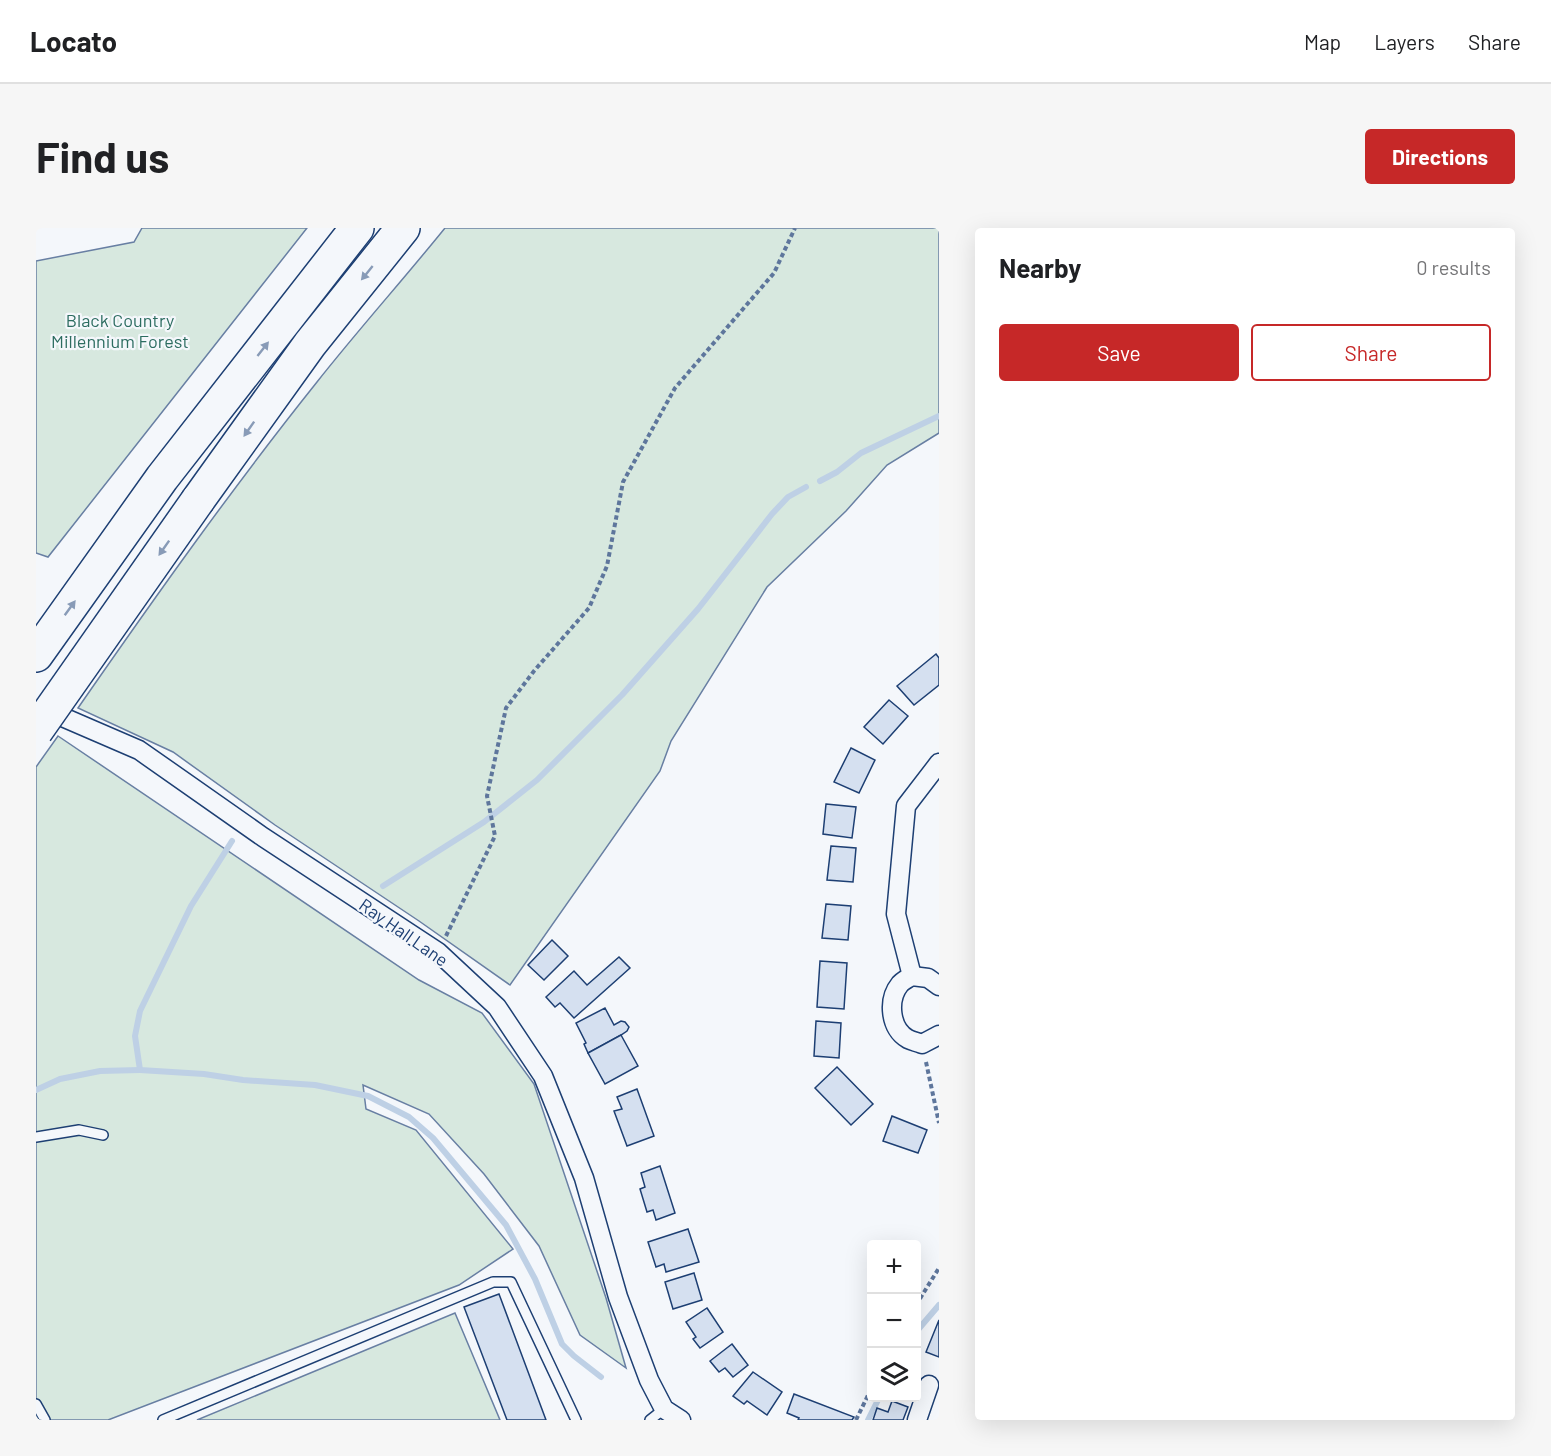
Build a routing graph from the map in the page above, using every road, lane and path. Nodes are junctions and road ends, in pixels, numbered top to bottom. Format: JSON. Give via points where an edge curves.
{"nodes":[{"id":1,"x":357,"y":228,"type":"edge"},
{"id":2,"x":403,"y":228,"type":"edge"},
{"id":3,"x":795,"y":228,"type":"edge"},
{"id":4,"x":36,"y":655,"type":"edge"},
{"id":5,"x":36,"y":706,"type":"edge"},
{"id":6,"x":36,"y":731,"type":"edge"},
{"id":7,"x":939,"y":763,"type":"edge"},
{"id":8,"x":444,"y":940,"type":"dead end"},
{"id":9,"x":912,"y":976,"type":"junction"},
{"id":10,"x":939,"y":986,"type":"edge"},
{"id":11,"x":939,"y":1035,"type":"edge"},
{"id":12,"x":922,"y":1044,"type":"junction"},
{"id":13,"x":939,"y":1123,"type":"edge"},
{"id":14,"x":103,"y":1135,"type":"dead end"},
{"id":15,"x":36,"y":1137,"type":"edge"},
{"id":16,"x":939,"y":1268,"type":"edge"},
{"id":17,"x":921,"y":1297,"type":"edge"},
{"id":18,"x":928,"y":1385,"type":"edge"},
{"id":19,"x":867,"y":1397,"type":"edge"},
{"id":20,"x":36,"y":1404,"type":"edge"},
{"id":21,"x":657,"y":1414,"type":"edge"},
{"id":22,"x":45,"y":1420,"type":"edge"},
{"id":23,"x":163,"y":1420,"type":"edge"},
{"id":24,"x":576,"y":1420,"type":"edge"},
{"id":25,"x":681,"y":1420,"type":"edge"},
{"id":26,"x":856,"y":1420,"type":"edge"},
{"id":27,"x":917,"y":1420,"type":"edge"}],
"edges":[{"from":4,"to":1,"type":"highway","one_way":true,"via":[[162,478]]},
{"from":2,"to":6,"type":"highway","one_way":true,"bridge":true,"via":[[310,344]]},
{"from":3,"to":8,"type":"path","via":[[774,273],[675,388],[623,482],[607,566],[589,608],[506,708],[487,796],[495,836]]},
{"from":5,"to":21,"type":"street","name":"Ray Hall Lane","via":[[139,750],[438,952],[497,1007],[543,1076],[584,1178]]},
{"from":7,"to":9,"type":"street","via":[[906,806],[896,914]]},
{"from":9,"to":10,"type":"street","via":[[928,978]]},
{"from":9,"to":12,"type":"street","via":[[900,984],[892,1013],[897,1028],[907,1038]]},
{"from":11,"to":12,"type":"street"},
{"from":12,"to":13,"type":"path"},
{"from":14,"to":15,"type":"lane","via":[[79,1130]]},
{"from":16,"to":17,"type":"path"},
{"from":18,"to":27,"type":"street"},
{"from":19,"to":26,"type":"path"},
{"from":20,"to":22,"type":"lane"},
{"from":21,"to":25,"type":"street","name":"Ray Hall Lane"},
{"from":23,"to":24,"type":"lane","via":[[493,1282],[511,1282]]}]}
